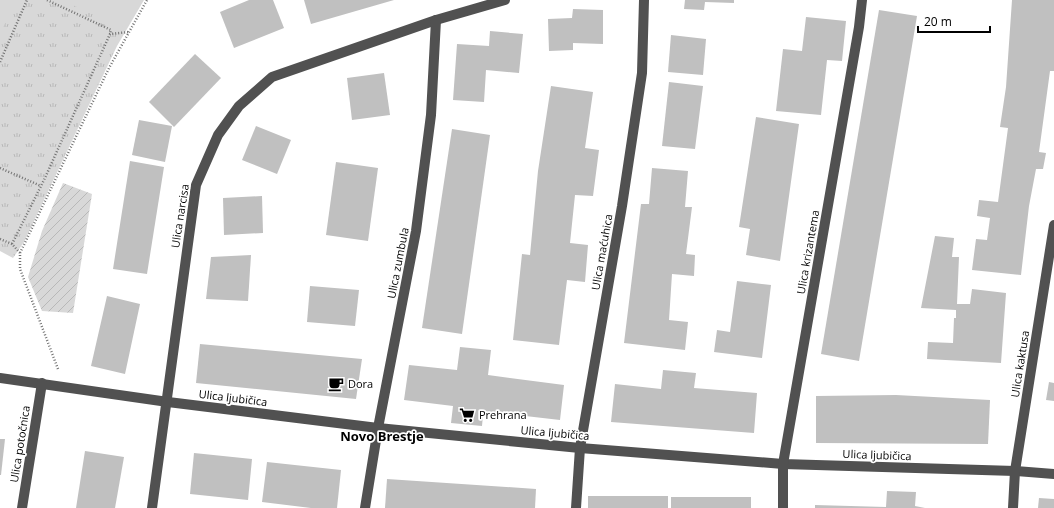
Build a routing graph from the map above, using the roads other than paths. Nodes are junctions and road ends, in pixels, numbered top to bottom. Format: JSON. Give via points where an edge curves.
{"nodes":[{"id":1,"x":505,"y":0,"type":"edge"},
{"id":2,"x":644,"y":0,"type":"edge"},
{"id":3,"x":862,"y":0,"type":"edge"},
{"id":4,"x":436,"y":20,"type":"junction"},
{"id":5,"x":1054,"y":225,"type":"edge"},
{"id":6,"x":0,"y":378,"type":"edge"},
{"id":7,"x":42,"y":383,"type":"junction"},
{"id":8,"x":168,"y":402,"type":"junction"},
{"id":9,"x":378,"y":428,"type":"junction"},
{"id":10,"x":580,"y":448,"type":"junction"},
{"id":11,"x":783,"y":464,"type":"junction"},
{"id":12,"x":1015,"y":471,"type":"junction"},
{"id":13,"x":1054,"y":474,"type":"edge"},
{"id":14,"x":22,"y":508,"type":"edge"},
{"id":15,"x":152,"y":508,"type":"edge"},
{"id":16,"x":365,"y":508,"type":"edge"},
{"id":17,"x":576,"y":508,"type":"edge"},
{"id":18,"x":783,"y":508,"type":"edge"},
{"id":19,"x":1013,"y":508,"type":"edge"}],
"edges":[{"from":1,"to":4,"type":"street","name":"Ulica narcisa"},
{"from":2,"to":10,"type":"street","name":"Ulica maćuhica","via":[[642,73]]},
{"from":3,"to":11,"type":"street","name":"Ulica krizantema"},
{"from":4,"to":8,"type":"street","name":"Ulica narcisa","via":[[272,77],[239,106],[218,135],[196,185]]},
{"from":4,"to":9,"type":"street","name":"Ulica zumbula","via":[[431,115],[416,231]]},
{"from":5,"to":12,"type":"street","name":"Ulica kaktusa"},
{"from":6,"to":7,"type":"street","name":"Ulica ljubičica"},
{"from":7,"to":8,"type":"street","name":"Ulica ljubičica"},
{"from":7,"to":14,"type":"street","name":"Ulica potočnica"},
{"from":8,"to":9,"type":"street","name":"Ulica ljubičica"},
{"from":8,"to":15,"type":"street","name":"Ulica narcisa"},
{"from":9,"to":10,"type":"street","name":"Ulica ljubičica"},
{"from":9,"to":16,"type":"street","name":"Ulica zumbula"},
{"from":10,"to":11,"type":"street","name":"Ulica ljubičica"},
{"from":10,"to":17,"type":"street","name":"Ulica maćuhica"},
{"from":11,"to":12,"type":"street","name":"Ulica ljubičica"},
{"from":11,"to":18,"type":"street","name":"Ulica krizantema"},
{"from":12,"to":13,"type":"street","name":"Ulica ljubičica"},
{"from":12,"to":19,"type":"street","name":"Ulica kaktusa"}]}
